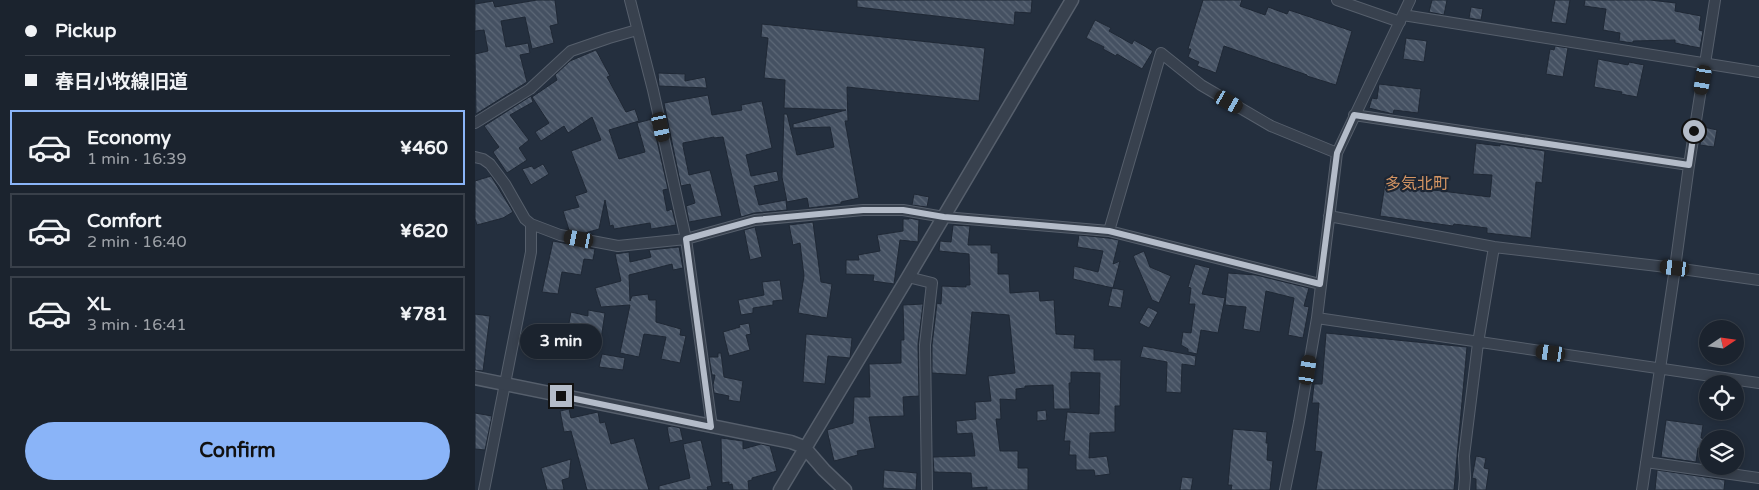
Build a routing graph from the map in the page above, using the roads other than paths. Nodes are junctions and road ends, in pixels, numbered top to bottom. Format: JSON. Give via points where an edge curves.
{"nodes":[{"id":1,"x":630,"y":0,"type":"edge"},
{"id":2,"x":1072,"y":0,"type":"edge"},
{"id":3,"x":1337,"y":0,"type":"edge"},
{"id":4,"x":1410,"y":0,"type":"edge"},
{"id":5,"x":1715,"y":0,"type":"edge"},
{"id":6,"x":1401,"y":19,"type":"junction"},
{"id":7,"x":637,"y":30,"type":"junction"},
{"id":8,"x":1706,"y":63,"type":"junction"},
{"id":9,"x":1759,"y":72,"type":"edge"},
{"id":10,"x":1354,"y":115,"type":"junction"},
{"id":11,"x":475,"y":123,"type":"edge"},
{"id":12,"x":1337,"y":153,"type":"junction"},
{"id":13,"x":475,"y":157,"type":"edge"},
{"id":14,"x":1689,"y":165,"type":"junction"},
{"id":15,"x":1329,"y":216,"type":"junction"},
{"id":16,"x":944,"y":217,"type":"junction"},
{"id":17,"x":531,"y":224,"type":"junction"},
{"id":18,"x":1109,"y":231,"type":"junction"},
{"id":19,"x":686,"y":239,"type":"junction"},
{"id":20,"x":1494,"y":247,"type":"junction"},
{"id":21,"x":1675,"y":268,"type":"junction"},
{"id":22,"x":909,"y":277,"type":"junction"},
{"id":23,"x":1759,"y":280,"type":"edge"},
{"id":24,"x":1320,"y":284,"type":"junction"},
{"id":25,"x":1317,"y":318,"type":"junction"},
{"id":26,"x":1478,"y":343,"type":"junction"},
{"id":27,"x":1660,"y":368,"type":"junction"},
{"id":28,"x":475,"y":378,"type":"edge"},
{"id":29,"x":1759,"y":383,"type":"edge"},
{"id":30,"x":505,"y":384,"type":"junction"},
{"id":31,"x":711,"y":427,"type":"junction"},
{"id":32,"x":804,"y":447,"type":"junction"},
{"id":33,"x":1646,"y":462,"type":"junction"},
{"id":34,"x":1759,"y":478,"type":"edge"},
{"id":35,"x":484,"y":490,"type":"edge"},
{"id":36,"x":780,"y":490,"type":"edge"},
{"id":37,"x":845,"y":490,"type":"edge"},
{"id":38,"x":927,"y":490,"type":"edge"},
{"id":39,"x":1285,"y":490,"type":"edge"},
{"id":40,"x":1464,"y":490,"type":"edge"},
{"id":41,"x":1642,"y":490,"type":"edge"}],
"edges":[{"from":1,"to":7,"type":"street"},
{"from":2,"to":16,"type":"street"},
{"from":3,"to":6,"type":"street"},
{"from":4,"to":6,"type":"street"},
{"from":5,"to":8,"type":"street"},
{"from":6,"to":8,"type":"street"},
{"from":6,"to":10,"type":"street"},
{"from":7,"to":11,"type":"street","via":[[571,51],[530,89]]},
{"from":7,"to":19,"type":"street"},
{"from":8,"to":9,"type":"street"},
{"from":8,"to":14,"type":"street"},
{"from":10,"to":12,"type":"street"},
{"from":10,"to":14,"type":"street"},
{"from":12,"to":15,"type":"street"},
{"from":12,"to":18,"type":"street","via":[[1271,126],[1201,85],[1161,53]]},
{"from":13,"to":17,"type":"street","via":[[483,159],[497,172]]},
{"from":14,"to":21,"type":"street"},
{"from":15,"to":20,"type":"street"},
{"from":15,"to":24,"type":"street"},
{"from":16,"to":18,"type":"street"},
{"from":16,"to":19,"type":"street","via":[[903,210],[863,210],[755,220]]},
{"from":16,"to":22,"type":"street"},
{"from":17,"to":19,"type":"street","via":[[561,235],[617,246]]},
{"from":17,"to":30,"type":"street","via":[[531,252]]},
{"from":18,"to":24,"type":"street"},
{"from":19,"to":31,"type":"street"},
{"from":20,"to":21,"type":"street"},
{"from":20,"to":26,"type":"street"},
{"from":21,"to":23,"type":"street"},
{"from":21,"to":27,"type":"street"},
{"from":22,"to":32,"type":"street"},
{"from":22,"to":38,"type":"street","via":[[932,283],[925,345]]},
{"from":24,"to":25,"type":"street"},
{"from":25,"to":26,"type":"street"},
{"from":25,"to":39,"type":"street"},
{"from":26,"to":27,"type":"street"},
{"from":26,"to":40,"type":"street","via":[[1464,456]]},
{"from":27,"to":29,"type":"street"},
{"from":27,"to":33,"type":"street"},
{"from":28,"to":30,"type":"street"},
{"from":30,"to":31,"type":"street"},
{"from":30,"to":35,"type":"street"},
{"from":31,"to":32,"type":"street"},
{"from":32,"to":36,"type":"street"},
{"from":32,"to":37,"type":"street"},
{"from":33,"to":34,"type":"street"},
{"from":33,"to":41,"type":"street"}]}
